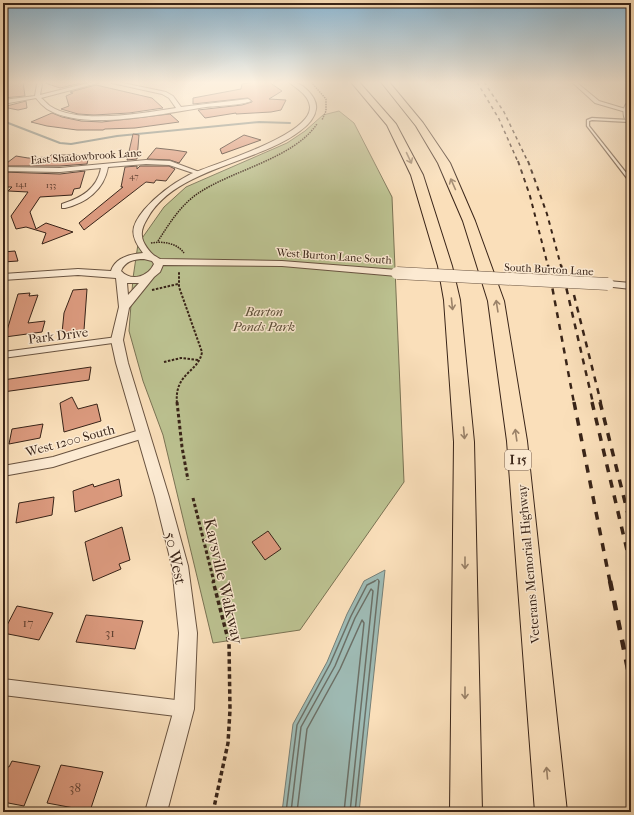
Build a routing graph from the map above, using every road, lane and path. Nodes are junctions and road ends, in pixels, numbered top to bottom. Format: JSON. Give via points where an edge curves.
{"nodes":[{"id":1,"x":308,"y":120,"type":"edge"},
{"id":2,"x":376,"y":120,"type":"edge"},
{"id":3,"x":388,"y":120,"type":"edge"},
{"id":4,"x":416,"y":120,"type":"edge"},
{"id":5,"x":417,"y":120,"type":"edge"},
{"id":6,"x":590,"y":120,"type":"edge"},
{"id":7,"x":605,"y":120,"type":"edge"},
{"id":8,"x":630,"y":122,"type":"edge"},
{"id":9,"x":317,"y":124,"type":"dead end"},
{"id":10,"x":420,"y":125,"type":"junction"},
{"id":11,"x":105,"y":166,"type":"junction"},
{"id":12,"x":3,"y":169,"type":"edge"},
{"id":13,"x":199,"y":173,"type":"junction"},
{"id":14,"x":631,"y":181,"type":"edge"},
{"id":15,"x":65,"y":206,"type":"dead end"},
{"id":16,"x":138,"y":240,"type":"junction"},
{"id":17,"x":158,"y":241,"type":"junction"},
{"id":18,"x":151,"y":243,"type":"dead end"},
{"id":19,"x":441,"y":252,"type":"junction"},
{"id":20,"x":185,"y":254,"type":"dead end"},
{"id":21,"x":154,"y":259,"type":"junction"},
{"id":22,"x":123,"y":262,"type":"junction"},
{"id":23,"x":200,"y":263,"type":"junction"},
{"id":24,"x":78,"y":272,"type":"junction"},
{"id":25,"x":179,"y":272,"type":"dead end"},
{"id":26,"x":152,"y":275,"type":"junction"},
{"id":27,"x":120,"y":276,"type":"junction"},
{"id":28,"x":466,"y":276,"type":"joint"},
{"id":29,"x":3,"y":277,"type":"edge"},
{"id":30,"x":178,"y":284,"type":"junction"},
{"id":31,"x":631,"y":286,"type":"edge"},
{"id":32,"x":148,"y":292,"type":"dead end"},
{"id":33,"x":124,"y":307,"type":"junction"},
{"id":34,"x":117,"y":340,"type":"junction"},
{"id":35,"x":3,"y":355,"type":"edge"},
{"id":36,"x":198,"y":360,"type":"junction"},
{"id":37,"x":164,"y":362,"type":"dead end"},
{"id":38,"x":143,"y":434,"type":"junction"},
{"id":39,"x":3,"y":471,"type":"edge"},
{"id":40,"x":188,"y":480,"type":"dead end"},
{"id":41,"x":193,"y":498,"type":"dead end"},
{"id":42,"x":3,"y":687,"type":"edge"},
{"id":43,"x":184,"y":710,"type":"junction"},
{"id":44,"x":156,"y":812,"type":"edge"},
{"id":45,"x":213,"y":812,"type":"edge"},
{"id":46,"x":466,"y":812,"type":"edge"},
{"id":47,"x":551,"y":812,"type":"edge"}],
"edges":[{"from":1,"to":13,"type":"street","via":[[286,138]]},
{"from":2,"to":19,"type":"highway","via":[[395,151]]},
{"from":3,"to":19,"type":"highway","one_way":true,"via":[[417,174]]},
{"from":4,"to":10,"type":"highway","name":"Veterans Memorial Highway","number":"I 15"},
{"from":5,"to":10,"type":"highway"},
{"from":6,"to":14,"type":"lane","via":[[588,126]]},
{"from":7,"to":8,"type":"lane"},
{"from":9,"to":17,"type":"path","via":[[308,135],[291,147],[221,180],[189,201]]},
{"from":47,"to":10,"type":"highway","name":"Veterans Memorial Highway","number":"I 15","one_way":true,"via":[[517,441],[496,301],[470,221],[444,163]]},
{"from":11,"to":12,"type":"street","name":"East Shadowbrook Lane","via":[[60,170]]},
{"from":11,"to":13,"type":"street","name":"East Shadowbrook Lane","via":[[146,162],[170,163]]},
{"from":11,"to":15,"type":"street","via":[[102,179],[94,190],[80,201]]},
{"from":13,"to":16,"type":"street","via":[[166,193],[144,214],[136,235]]},
{"from":16,"to":21,"type":"street"},
{"from":16,"to":22,"type":"street","via":[[135,250]]},
{"from":17,"to":18,"type":"path"},
{"from":17,"to":20,"type":"path","via":[[171,244]]},
{"from":19,"to":46,"type":"highway","one_way":true,"via":[[452,300],[464,442]]},
{"from":21,"to":22,"type":"street","name":"West Burton Lane South","via":[[138,256]]},
{"from":21,"to":23,"type":"street","name":"West Burton Lane South"},
{"from":21,"to":26,"type":"street","via":[[159,265]]},
{"from":22,"to":24,"type":"street","name":"West Burton Lane South"},
{"from":22,"to":27,"type":"street","name":"50 West","via":[[116,271]]},
{"from":23,"to":26,"type":"street","name":"West Burton Lane South"},
{"from":23,"to":28,"type":"street","name":"West Burton Lane South","bridge":true,"via":[[333,266]]},
{"from":24,"to":27,"type":"street","name":"West Burton Lane South"},
{"from":24,"to":29,"type":"street"},
{"from":25,"to":30,"type":"path"},
{"from":26,"to":27,"type":"street","name":"West Burton Lane South","via":[[134,280]]},
{"from":26,"to":33,"type":"street","name":"50 West"},
{"from":27,"to":33,"type":"street","name":"50 West","via":[[124,287]]},
{"from":28,"to":31,"type":"street","name":"South Burton Lane","bridge":true},
{"from":30,"to":32,"type":"path"},
{"from":30,"to":36,"type":"path","via":[[202,352]]},
{"from":33,"to":34,"type":"street","name":"50 West"},
{"from":34,"to":35,"type":"street","name":"Park Drive"},
{"from":34,"to":38,"type":"street","name":"50 West"},
{"from":36,"to":37,"type":"path","via":[[181,358]]},
{"from":36,"to":40,"type":"path","via":[[183,378],[176,392]]},
{"from":38,"to":39,"type":"street","name":"West 1200 South","via":[[53,462]]},
{"from":38,"to":43,"type":"street","name":"50 West","via":[[180,566],[188,633]]},
{"from":41,"to":45,"type":"path","name":"Kaysville Walkway","via":[[229,643],[228,736]]},
{"from":42,"to":43,"type":"street"},
{"from":43,"to":44,"type":"street","name":"50 West"}]}
